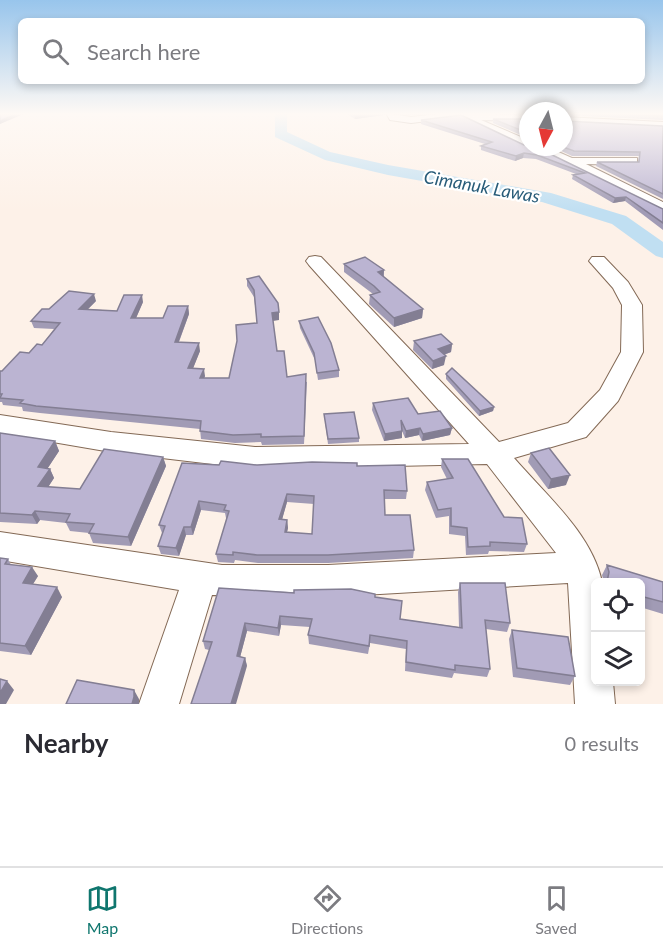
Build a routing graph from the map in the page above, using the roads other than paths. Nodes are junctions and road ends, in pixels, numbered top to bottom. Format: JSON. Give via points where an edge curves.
{"nodes":[{"id":1,"x":559,"y":156,"type":"edge"},
{"id":2,"x":569,"y":160,"type":"junction"},
{"id":3,"x":632,"y":161,"type":"edge"},
{"id":4,"x":632,"y":191,"type":"junction"},
{"id":5,"x":663,"y":192,"type":"edge"},
{"id":6,"x":663,"y":208,"type":"edge"},
{"id":7,"x":315,"y":261,"type":"dead end"},
{"id":8,"x":598,"y":261,"type":"dead end"},
{"id":9,"x":0,"y":424,"type":"edge"},
{"id":10,"x":494,"y":454,"type":"junction"},
{"id":11,"x":0,"y":546,"type":"edge"},
{"id":12,"x":582,"y":567,"type":"junction"},
{"id":13,"x":200,"y":578,"type":"junction"},
{"id":14,"x":159,"y":704,"type":"edge"},
{"id":15,"x":595,"y":704,"type":"edge"}],
"edges":[{"from":1,"to":2,"type":"street"},
{"from":2,"to":3,"type":"street"},
{"from":2,"to":4,"type":"street"},
{"from":4,"to":5,"type":"street"},
{"from":4,"to":6,"type":"street"},
{"from":7,"to":10,"type":"street"},
{"from":8,"to":10,"type":"street","via":[[632,305],[632,352],[609,395],[577,430]]},
{"from":9,"to":10,"type":"street","via":[[255,458]]},
{"from":10,"to":12,"type":"street","via":[[544,512]]},
{"from":11,"to":13,"type":"street"},
{"from":12,"to":13,"type":"street","via":[[328,581]]},
{"from":12,"to":15,"type":"street"},
{"from":13,"to":14,"type":"street"}]}
